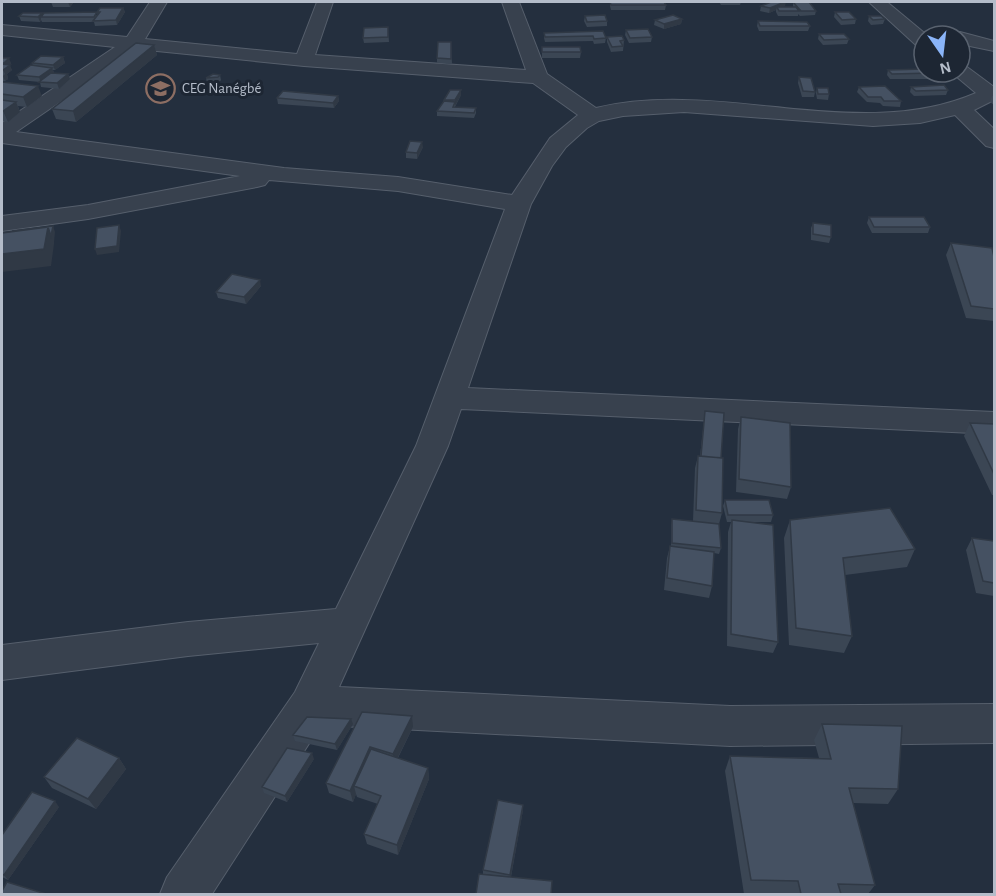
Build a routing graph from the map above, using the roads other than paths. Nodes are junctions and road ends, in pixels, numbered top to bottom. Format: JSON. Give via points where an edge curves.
{"nodes":[{"id":1,"x":158,"y":2,"type":"edge"},
{"id":2,"x":325,"y":2,"type":"edge"},
{"id":3,"x":511,"y":2,"type":"edge"},
{"id":4,"x":877,"y":2,"type":"edge"},
{"id":5,"x":902,"y":25,"type":"junction"},
{"id":6,"x":912,"y":27,"type":"edge"},
{"id":7,"x":2,"y":30,"type":"edge"},
{"id":8,"x":912,"y":33,"type":"edge"},
{"id":9,"x":972,"y":41,"type":"edge"},
{"id":10,"x":132,"y":44,"type":"junction"},
{"id":11,"x":994,"y":46,"type":"edge"},
{"id":12,"x":304,"y":60,"type":"junction"},
{"id":13,"x":538,"y":77,"type":"junction"},
{"id":14,"x":972,"y":80,"type":"edge"},
{"id":15,"x":992,"y":94,"type":"edge"},
{"id":16,"x":960,"y":108,"type":"junction"},
{"id":17,"x":593,"y":116,"type":"junction"},
{"id":18,"x":2,"y":132,"type":"edge"},
{"id":19,"x":2,"y":137,"type":"edge"},
{"id":20,"x":994,"y":141,"type":"edge"},
{"id":21,"x":284,"y":175,"type":"junction"},
{"id":22,"x":519,"y":204,"type":"junction"},
{"id":23,"x":2,"y":225,"type":"edge"},
{"id":24,"x":449,"y":398,"type":"junction"},
{"id":25,"x":994,"y":423,"type":"edge"},
{"id":26,"x":348,"y":624,"type":"junction"},
{"id":27,"x":2,"y":662,"type":"edge"},
{"id":28,"x":310,"y":705,"type":"junction"},
{"id":29,"x":994,"y":724,"type":"edge"},
{"id":30,"x":184,"y":894,"type":"edge"}],
"edges":[{"from":1,"to":10,"type":"street"},
{"from":2,"to":12,"type":"street"},
{"from":3,"to":13,"type":"street"},
{"from":4,"to":5,"type":"street"},
{"from":5,"to":6,"type":"street"},
{"from":5,"to":8,"type":"street"},
{"from":7,"to":10,"type":"street"},
{"from":9,"to":11,"type":"street"},
{"from":10,"to":12,"type":"street"},
{"from":10,"to":18,"type":"street"},
{"from":12,"to":13,"type":"street"},
{"from":13,"to":17,"type":"street"},
{"from":14,"to":15,"type":"street"},
{"from":15,"to":16,"type":"street"},
{"from":16,"to":17,"type":"street","via":[[920,117],[873,120],[684,106]]},
{"from":16,"to":20,"type":"street"},
{"from":17,"to":22,"type":"street","via":[[564,136],[540,165]]},
{"from":19,"to":21,"type":"street"},
{"from":21,"to":22,"type":"street","via":[[398,184]]},
{"from":21,"to":23,"type":"street"},
{"from":22,"to":24,"type":"street"},
{"from":24,"to":25,"type":"street"},
{"from":24,"to":26,"type":"street","via":[[432,446]]},
{"from":26,"to":27,"type":"street"},
{"from":26,"to":28,"type":"street"},
{"from":28,"to":29,"type":"street","via":[[729,726]]},
{"from":28,"to":30,"type":"street"}]}
